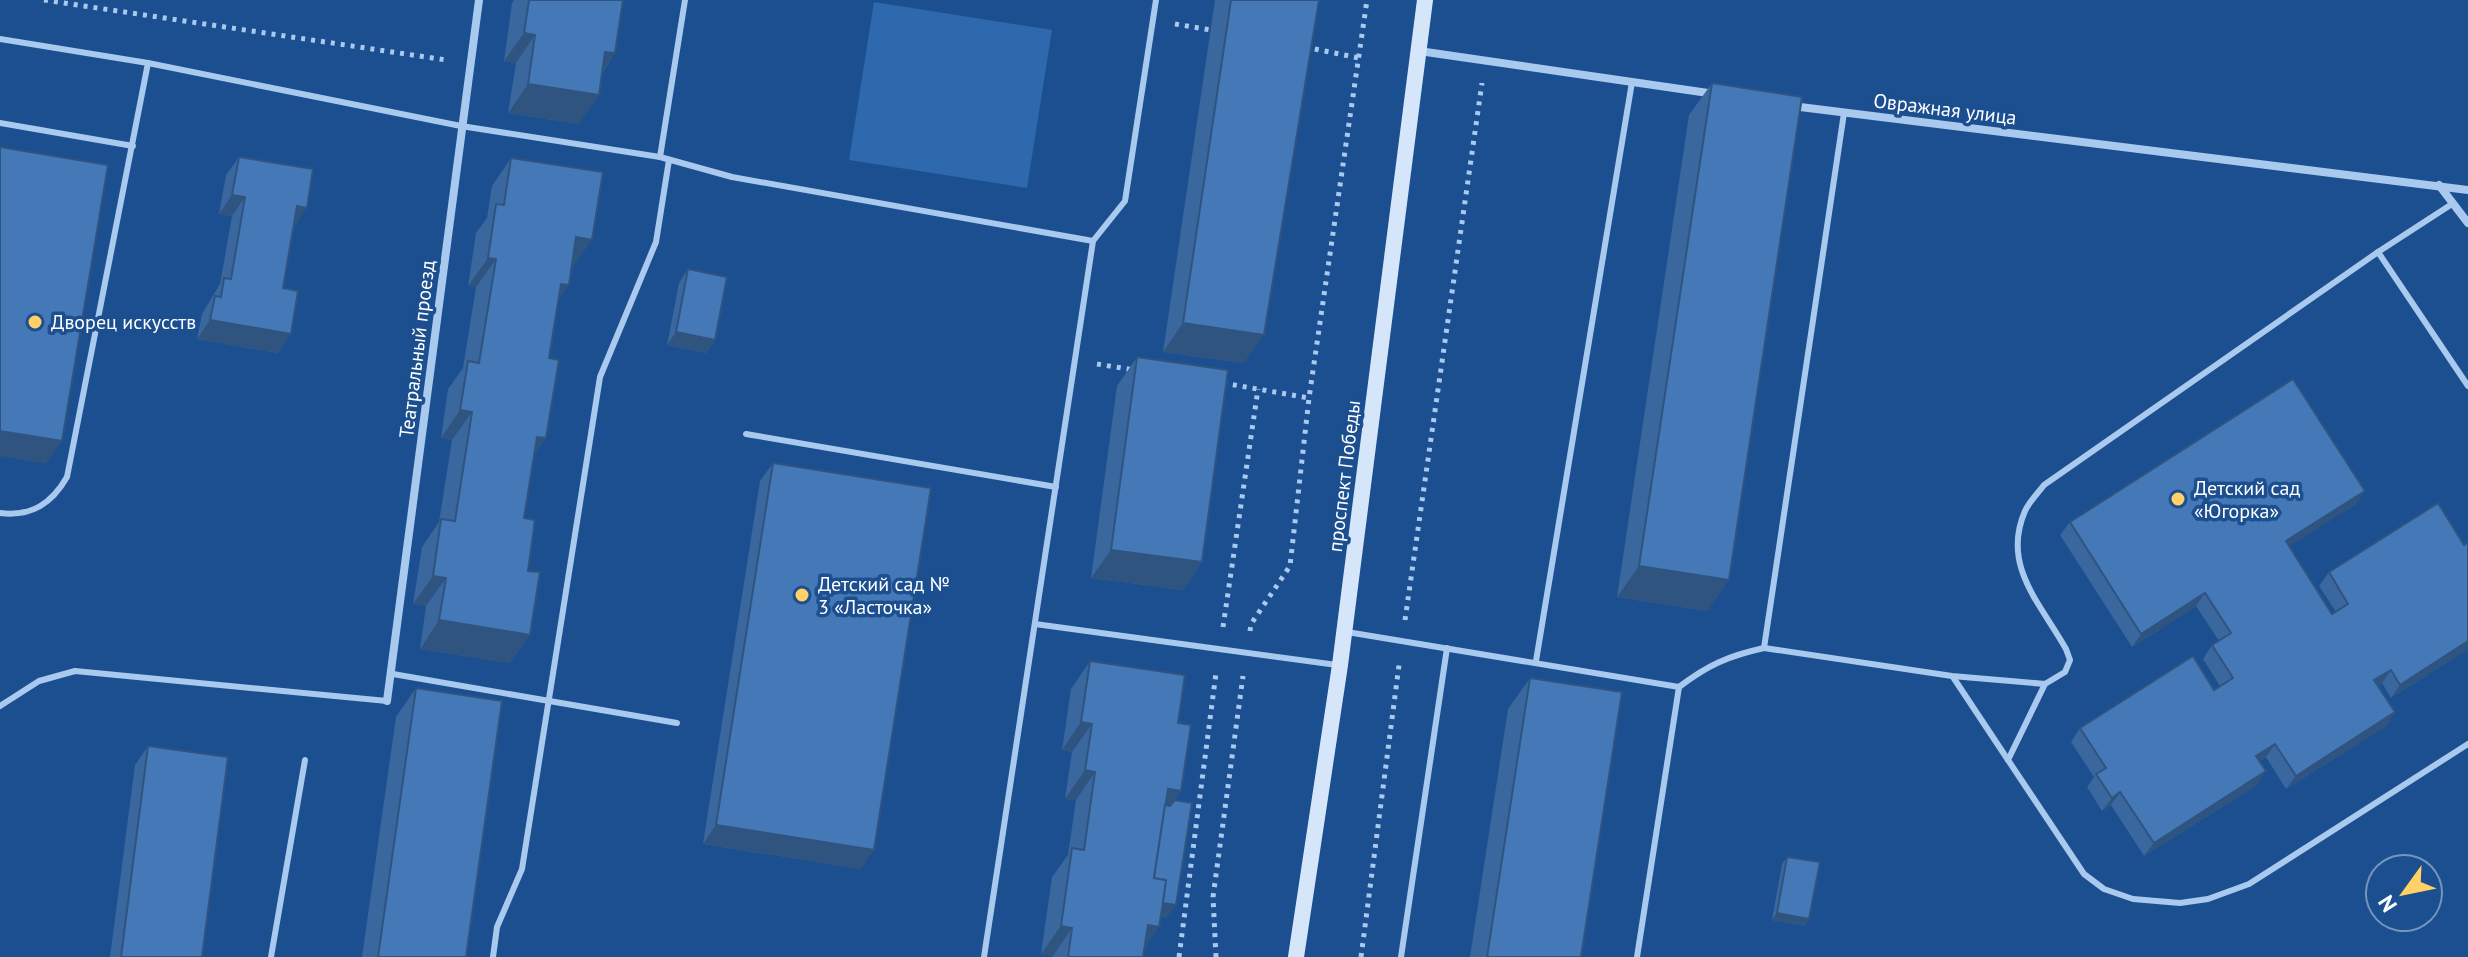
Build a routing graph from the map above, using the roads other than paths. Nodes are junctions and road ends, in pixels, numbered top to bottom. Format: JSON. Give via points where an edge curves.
{"nodes":[{"id":1,"x":479,"y":0,"type":"edge"},
{"id":2,"x":685,"y":0,"type":"edge"},
{"id":3,"x":1156,"y":0,"type":"edge"},
{"id":4,"x":1425,"y":0,"type":"edge"},
{"id":5,"x":0,"y":39,"type":"edge"},
{"id":6,"x":1419,"y":51,"type":"junction"},
{"id":7,"x":148,"y":63,"type":"junction"},
{"id":8,"x":1632,"y":82,"type":"junction"},
{"id":9,"x":1723,"y":95,"type":"edge"},
{"id":10,"x":1783,"y":104,"type":"edge"},
{"id":11,"x":1844,"y":113,"type":"junction"},
{"id":12,"x":0,"y":123,"type":"edge"},
{"id":13,"x":461,"y":126,"type":"junction"},
{"id":14,"x":133,"y":146,"type":"junction"},
{"id":15,"x":660,"y":157,"type":"junction"},
{"id":16,"x":669,"y":160,"type":"junction"},
{"id":17,"x":2439,"y":185,"type":"junction"},
{"id":18,"x":2468,"y":190,"type":"edge"},
{"id":19,"x":2452,"y":204,"type":"junction"},
{"id":20,"x":2468,"y":223,"type":"edge"},
{"id":21,"x":1093,"y":241,"type":"junction"},
{"id":22,"x":2378,"y":252,"type":"junction"},
{"id":23,"x":2468,"y":386,"type":"edge"},
{"id":24,"x":746,"y":434,"type":"dead end"},
{"id":25,"x":1056,"y":487,"type":"junction"},
{"id":26,"x":0,"y":513,"type":"edge"},
{"id":27,"x":1035,"y":624,"type":"junction"},
{"id":28,"x":1344,"y":631,"type":"junction"},
{"id":29,"x":1447,"y":648,"type":"junction"},
{"id":30,"x":1764,"y":648,"type":"junction"},
{"id":31,"x":1536,"y":661,"type":"junction"},
{"id":32,"x":1340,"y":665,"type":"junction"},
{"id":33,"x":393,"y":674,"type":"junction"},
{"id":34,"x":1952,"y":676,"type":"junction"},
{"id":35,"x":2045,"y":684,"type":"junction"},
{"id":36,"x":1679,"y":687,"type":"junction"},
{"id":37,"x":387,"y":701,"type":"joint"},
{"id":38,"x":550,"y":702,"type":"junction"},
{"id":39,"x":0,"y":706,"type":"edge"},
{"id":40,"x":677,"y":723,"type":"dead end"},
{"id":41,"x":2468,"y":744,"type":"edge"},
{"id":42,"x":305,"y":760,"type":"dead end"},
{"id":43,"x":2008,"y":760,"type":"junction"},
{"id":44,"x":271,"y":957,"type":"edge"},
{"id":45,"x":493,"y":957,"type":"edge"},
{"id":46,"x":984,"y":957,"type":"edge"},
{"id":47,"x":1296,"y":957,"type":"edge"},
{"id":48,"x":1401,"y":957,"type":"edge"},
{"id":49,"x":1637,"y":957,"type":"edge"}],
"edges":[{"from":1,"to":13,"type":"street","name":"Театральный проезд"},
{"from":2,"to":15,"type":"lane"},
{"from":3,"to":21,"type":"lane","via":[[1125,201]]},
{"from":4,"to":6,"type":"street","name":"проспект Победы"},
{"from":5,"to":7,"type":"lane"},
{"from":6,"to":8,"type":"street"},
{"from":6,"to":28,"type":"street","name":"проспект Победы"},
{"from":7,"to":13,"type":"lane"},
{"from":7,"to":14,"type":"lane"},
{"from":8,"to":9,"type":"street"},
{"from":8,"to":31,"type":"lane"},
{"from":10,"to":11,"type":"street","name":"Овражная улица"},
{"from":11,"to":17,"type":"street","name":"Овражная улица"},
{"from":11,"to":30,"type":"lane"},
{"from":12,"to":14,"type":"lane"},
{"from":13,"to":15,"type":"lane"},
{"from":13,"to":33,"type":"street","name":"Театральный проезд"},
{"from":14,"to":26,"type":"lane","via":[[67,477],[56,497],[36,509]]},
{"from":15,"to":16,"type":"lane"},
{"from":16,"to":21,"type":"lane","via":[[732,177]]},
{"from":16,"to":38,"type":"lane","via":[[656,242],[600,377]]},
{"from":17,"to":18,"type":"street","name":"Овражная улица"},
{"from":17,"to":19,"type":"street"},
{"from":19,"to":20,"type":"street"},
{"from":19,"to":22,"type":"lane"},
{"from":21,"to":25,"type":"lane"},
{"from":22,"to":23,"type":"lane"},
{"from":22,"to":35,"type":"lane","via":[[2044,485],[2026,510],[2017,544],[2022,577],[2070,660],[2065,672]]},
{"from":24,"to":25,"type":"lane"},
{"from":25,"to":27,"type":"lane"},
{"from":27,"to":32,"type":"lane"},
{"from":27,"to":46,"type":"lane"},
{"from":28,"to":29,"type":"lane"},
{"from":28,"to":32,"type":"street","name":"проспект Победы"},
{"from":29,"to":31,"type":"lane"},
{"from":29,"to":48,"type":"lane"},
{"from":30,"to":34,"type":"lane"},
{"from":30,"to":36,"type":"lane","via":[[1707,666]]},
{"from":31,"to":36,"type":"lane"},
{"from":32,"to":47,"type":"street","name":"проспект Победы"},
{"from":33,"to":37,"type":"street","name":"Театральный проезд"},
{"from":33,"to":38,"type":"lane"},
{"from":34,"to":35,"type":"lane"},
{"from":34,"to":43,"type":"lane"},
{"from":35,"to":43,"type":"lane"},
{"from":36,"to":49,"type":"lane"},
{"from":37,"to":39,"type":"lane","via":[[75,671],[39,681]]},
{"from":38,"to":40,"type":"lane"},
{"from":38,"to":45,"type":"lane","via":[[522,869],[497,927]]},
{"from":41,"to":43,"type":"lane","via":[[2249,884],[2180,903],[2133,899],[2104,889],[2084,874]]},
{"from":42,"to":44,"type":"lane"}]}
